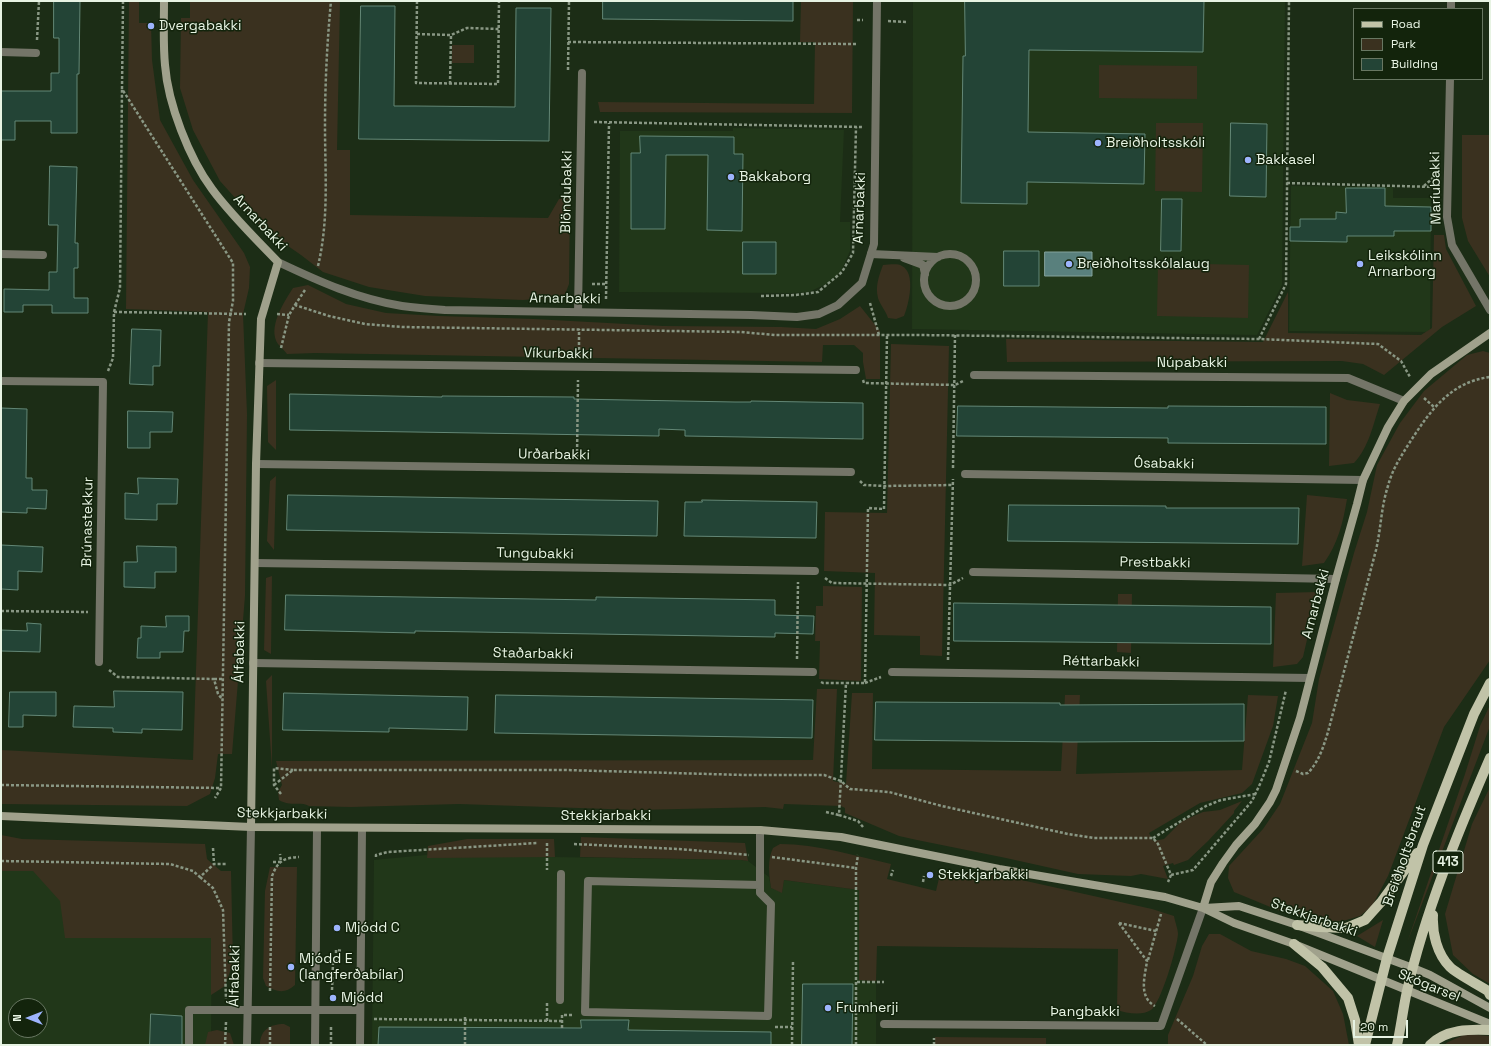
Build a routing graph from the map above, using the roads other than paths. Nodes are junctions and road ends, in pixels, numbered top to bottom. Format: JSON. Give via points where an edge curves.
{"nodes":[{"id":1,"x":164,"y":1,"type":"edge"},
{"id":2,"x":876,"y":1,"type":"edge"},
{"id":3,"x":1,"y":52,"type":"edge"},
{"id":4,"x":36,"y":52,"type":"road end"},
{"id":5,"x":582,"y":73,"type":"dead end"},
{"id":6,"x":1450,"y":80,"type":"edge"},
{"id":7,"x":1,"y":254,"type":"edge"},
{"id":8,"x":871,"y":254,"type":"junction"},
{"id":9,"x":43,"y":255,"type":"dead end"},
{"id":10,"x":896,"y":255,"type":"junction"},
{"id":11,"x":938,"y":257,"type":"junction"},
{"id":12,"x":278,"y":262,"type":"junction"},
{"id":13,"x":925,"y":274,"type":"junction"},
{"id":14,"x":1490,"y":310,"type":"edge"},
{"id":15,"x":578,"y":312,"type":"junction"},
{"id":16,"x":1490,"y":333,"type":"edge"},
{"id":17,"x":259,"y":363,"type":"junction"},
{"id":18,"x":856,"y":370,"type":"road end"},
{"id":19,"x":974,"y":375,"type":"road end"},
{"id":20,"x":1,"y":381,"type":"edge"},
{"id":21,"x":1404,"y":401,"type":"junction"},
{"id":22,"x":256,"y":464,"type":"junction"},
{"id":23,"x":851,"y":472,"type":"road end"},
{"id":24,"x":965,"y":474,"type":"road end"},
{"id":25,"x":1363,"y":480,"type":"junction"},
{"id":26,"x":255,"y":563,"type":"junction"},
{"id":27,"x":815,"y":571,"type":"road end"},
{"id":28,"x":973,"y":572,"type":"road end"},
{"id":29,"x":1336,"y":579,"type":"junction"},
{"id":30,"x":99,"y":662,"type":"road end"},
{"id":31,"x":253,"y":663,"type":"junction"},
{"id":32,"x":813,"y":672,"type":"road end"},
{"id":33,"x":892,"y":672,"type":"dead end"},
{"id":34,"x":1310,"y":678,"type":"junction"},
{"id":35,"x":1490,"y":683,"type":"edge"},
{"id":36,"x":1490,"y":758,"type":"edge"},
{"id":37,"x":1,"y":816,"type":"edge"},
{"id":38,"x":251,"y":827,"type":"junction"},
{"id":39,"x":317,"y":828,"type":"junction"},
{"id":40,"x":362,"y":828,"type":"junction"},
{"id":41,"x":760,"y":830,"type":"junction"},
{"id":42,"x":1423,"y":844,"type":"junction"},
{"id":43,"x":561,"y":874,"type":"dead end"},
{"id":44,"x":760,"y":885,"type":"junction"},
{"id":45,"x":1435,"y":896,"type":"junction"},
{"id":46,"x":1204,"y":908,"type":"junction"},
{"id":47,"x":1297,"y":925,"type":"junction"},
{"id":48,"x":1294,"y":944,"type":"junction"},
{"id":49,"x":1387,"y":958,"type":"junction"},
{"id":50,"x":1414,"y":968,"type":"junction"},
{"id":51,"x":1381,"y":980,"type":"junction"},
{"id":52,"x":1407,"y":991,"type":"junction"},
{"id":53,"x":1490,"y":995,"type":"edge"},
{"id":54,"x":560,"y":1000,"type":"dead end"},
{"id":55,"x":1490,"y":1008,"type":"edge"},
{"id":56,"x":247,"y":1009,"type":"junction"},
{"id":57,"x":315,"y":1009,"type":"junction"},
{"id":58,"x":360,"y":1010,"type":"junction"},
{"id":59,"x":884,"y":1024,"type":"dead end"},
{"id":60,"x":1490,"y":1024,"type":"edge"},
{"id":61,"x":1490,"y":1030,"type":"edge"},
{"id":62,"x":189,"y":1045,"type":"edge"},
{"id":63,"x":247,"y":1045,"type":"edge"},
{"id":64,"x":315,"y":1045,"type":"edge"},
{"id":65,"x":360,"y":1045,"type":"edge"},
{"id":66,"x":1358,"y":1045,"type":"edge"},
{"id":67,"x":1365,"y":1045,"type":"edge"},
{"id":68,"x":1397,"y":1045,"type":"edge"},
{"id":69,"x":1430,"y":1045,"type":"edge"}],
"edges":[{"from":1,"to":12,"type":"street","name":"Arnarbakki","via":[[165,66],[169,90],[183,135],[196,164],[212,189]]},
{"from":2,"to":8,"type":"street","name":"Arnarbakki","via":[[874,244]]},
{"from":3,"to":4,"type":"street"},
{"from":5,"to":15,"type":"street","name":"Blöndubakki"},
{"from":6,"to":14,"type":"street","name":"Maríubakki","via":[[1447,217],[1452,245]]},
{"from":7,"to":9,"type":"street"},
{"from":8,"to":10,"type":"street"},
{"from":8,"to":15,"type":"street","name":"Arnarbakki","via":[[862,283],[838,305],[819,314],[797,317]]},
{"from":10,"to":11,"type":"street"},
{"from":10,"to":13,"type":"street","via":[[922,265]]},
{"from":11,"to":13,"type":"street"},
{"from":11,"to":13,"type":"street","via":[[946,254],[956,255],[965,258],[972,265],[976,273],[976,283],[974,292],[968,300],[960,305],[941,305],[927,292]]},
{"from":12,"to":15,"type":"street","name":"Arnarbakki","via":[[361,297],[402,306],[445,310]]},
{"from":12,"to":17,"type":"street","name":"Álfabakki","via":[[262,314]]},
{"from":16,"to":21,"type":"street","name":"Arnarbakki","via":[[1431,374]]},
{"from":17,"to":18,"type":"street","name":"Víkurbakki"},
{"from":17,"to":22,"type":"street","name":"Álfabakki"},
{"from":19,"to":21,"type":"street","name":"Núpabakki","via":[[1348,378]]},
{"from":20,"to":30,"type":"street","name":"Brúnastekkur","via":[[103,382]]},
{"from":21,"to":25,"type":"street","name":"Arnarbakki","via":[[1388,427]]},
{"from":22,"to":23,"type":"street","name":"Urðarbakki"},
{"from":22,"to":26,"type":"street","name":"Álfabakki"},
{"from":24,"to":25,"type":"street","name":"Ósabakki"},
{"from":25,"to":29,"type":"street","name":"Arnarbakki"},
{"from":26,"to":27,"type":"street","name":"Tungubakki"},
{"from":26,"to":31,"type":"street","name":"Álfabakki"},
{"from":28,"to":29,"type":"street","name":"Prestbakki"},
{"from":29,"to":34,"type":"street","name":"Arnarbakki"},
{"from":31,"to":32,"type":"street","name":"Staðarbakki"},
{"from":31,"to":38,"type":"street","name":"Álfabakki"},
{"from":33,"to":34,"type":"street","name":"Réttarbakki"},
{"from":34,"to":46,"type":"street","name":"Arnarbakki","via":[[1300,718],[1276,790],[1255,824],[1236,845],[1211,882]]},
{"from":35,"to":42,"type":"main road","name":"Breiðholtsbraut","number":"413","via":[[1474,714]]},
{"from":36,"to":45,"type":"main road","number":"413"},
{"from":37,"to":38,"type":"street","name":"Stekkjarbakki"},
{"from":38,"to":39,"type":"street","name":"Stekkjarbakki"},
{"from":38,"to":56,"type":"street","name":"Álfabakki"},
{"from":39,"to":40,"type":"street","name":"Stekkjarbakki"},
{"from":39,"to":57,"type":"street"},
{"from":40,"to":41,"type":"street","name":"Stekkjarbakki"},
{"from":40,"to":58,"type":"street"},
{"from":41,"to":44,"type":"street"},
{"from":41,"to":46,"type":"street","name":"Stekkjarbakki","via":[[841,837],[999,869],[1165,898]]},
{"from":42,"to":47,"type":"main road","via":[[1365,920],[1346,928]]},
{"from":42,"to":49,"type":"main road","name":"Breiðholtsbraut","number":"413"},
{"from":43,"to":54,"type":"street"},
{"from":44,"to":44,"type":"street","via":[[760,894],[771,904],[768,1016],[585,1012],[588,881]]},
{"from":45,"to":50,"type":"main road","number":"413"},
{"from":45,"to":53,"type":"main road","via":[[1433,925],[1437,947],[1451,968],[1488,991]]},
{"from":46,"to":47,"type":"street","name":"Stekkjarbakki","via":[[1239,906]]},
{"from":46,"to":48,"type":"street","name":"Stekkjarbakki","via":[[1234,923]]},
{"from":46,"to":59,"type":"street","name":"Þangbakki","via":[[1160,1026]]},
{"from":47,"to":49,"type":"street","name":"Stekkjarbakki"},
{"from":48,"to":51,"type":"street","name":"Stekkjarbakki"},
{"from":48,"to":66,"type":"main road","via":[[1322,967],[1348,998],[1355,1020]]},
{"from":49,"to":50,"type":"street","name":"Stekkjarbakki"},
{"from":49,"to":51,"type":"main road","name":"Breiðholtsbraut","number":"413"},
{"from":50,"to":52,"type":"main road","number":"413"},
{"from":50,"to":55,"type":"street","name":"Skógarsel"},
{"from":51,"to":52,"type":"street","name":"Skógarsel"},
{"from":51,"to":67,"type":"main road","name":"Breiðholtsbraut","number":"413"},
{"from":52,"to":60,"type":"street","name":"Skógarsel"},
{"from":52,"to":68,"type":"main road","number":"413"},
{"from":56,"to":57,"type":"street"},
{"from":56,"to":62,"type":"street","via":[[189,1010]]},
{"from":56,"to":63,"type":"street","name":"Álfabakki"},
{"from":57,"to":58,"type":"street"},
{"from":57,"to":64,"type":"street"},
{"from":58,"to":65,"type":"street"},
{"from":61,"to":69,"type":"main road","via":[[1472,1029],[1450,1033]]}]}
